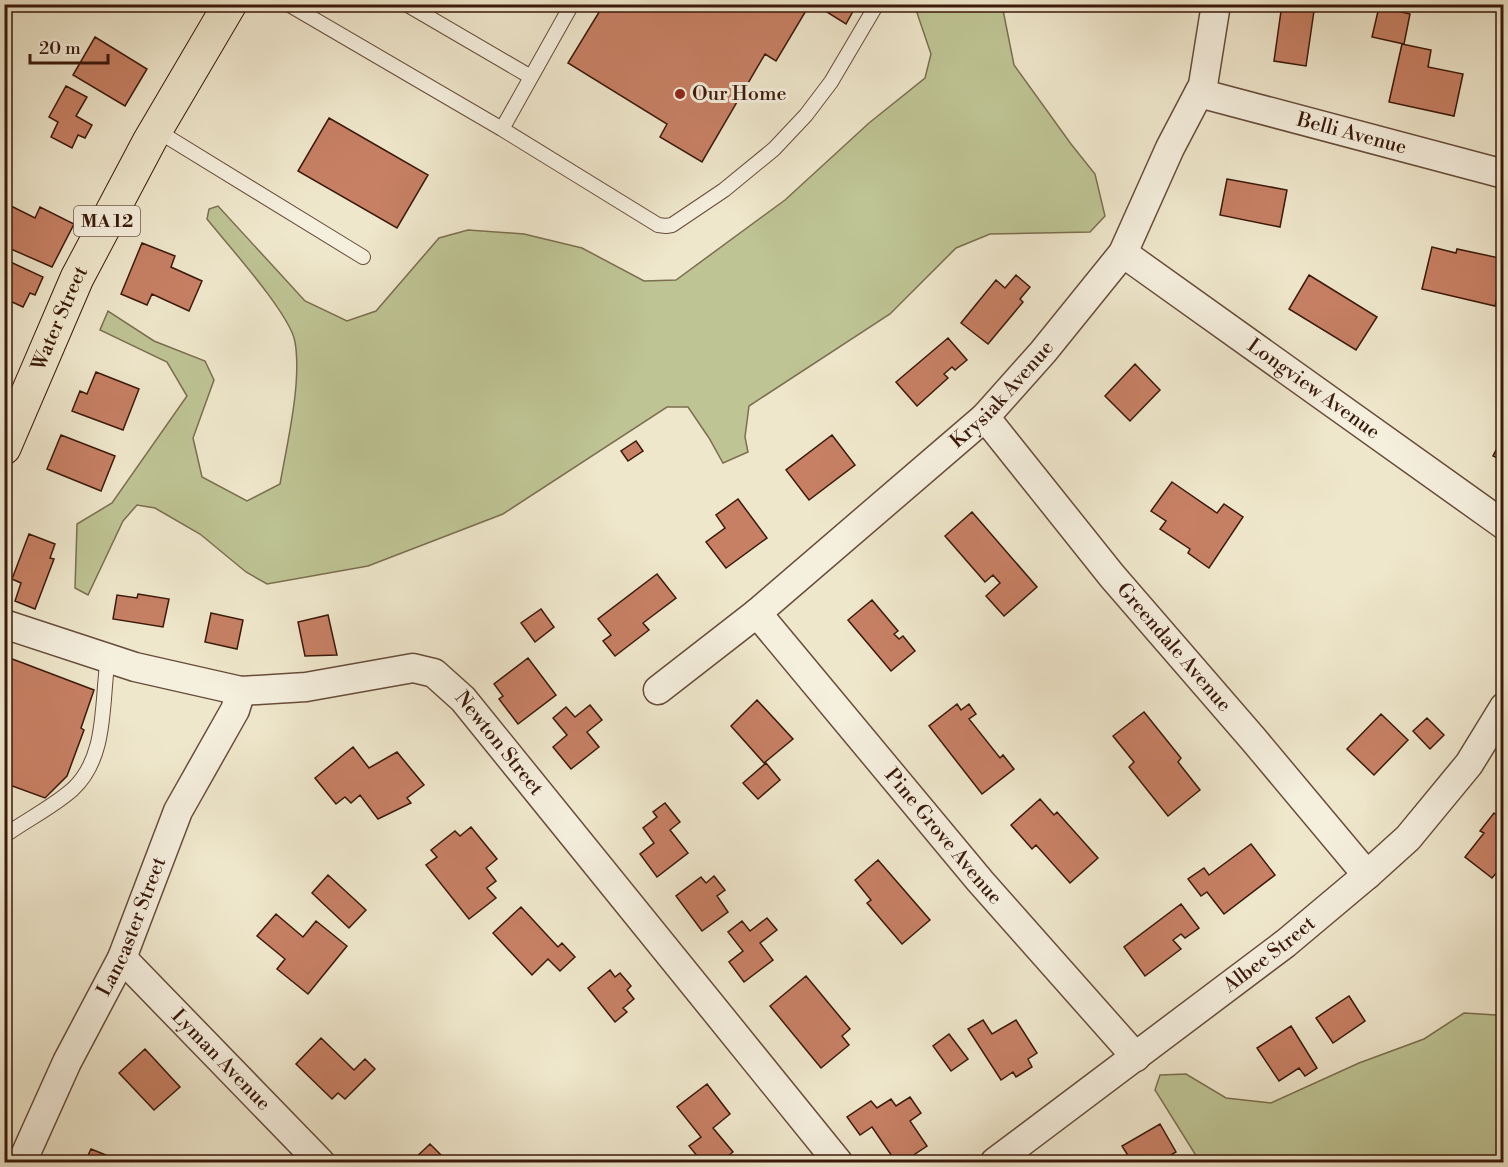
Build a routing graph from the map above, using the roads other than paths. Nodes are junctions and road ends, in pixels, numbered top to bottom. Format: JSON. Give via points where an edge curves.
{"nodes":[{"id":1,"x":230,"y":4,"type":"edge"},
{"id":2,"x":406,"y":4,"type":"edge"},
{"id":3,"x":572,"y":4,"type":"edge"},
{"id":4,"x":877,"y":4,"type":"edge"},
{"id":5,"x":1216,"y":4,"type":"edge"},
{"id":6,"x":297,"y":7,"type":"edge"},
{"id":7,"x":531,"y":77,"type":"junction"},
{"id":8,"x":1199,"y":93,"type":"junction"},
{"id":9,"x":502,"y":129,"type":"junction"},
{"id":10,"x":156,"y":130,"type":"junction"},
{"id":11,"x":1503,"y":174,"type":"edge"},
{"id":12,"x":1123,"y":253,"type":"junction"},
{"id":13,"x":363,"y":257,"type":"dead end"},
{"id":14,"x":985,"y":417,"type":"junction"},
{"id":15,"x":4,"y":448,"type":"edge"},
{"id":16,"x":1503,"y":525,"type":"edge"},
{"id":17,"x":757,"y":613,"type":"junction"},
{"id":18,"x":4,"y":624,"type":"edge"},
{"id":19,"x":108,"y":658,"type":"junction"},
{"id":20,"x":658,"y":690,"type":"dead end"},
{"id":21,"x":241,"y":691,"type":"junction"},
{"id":22,"x":1503,"y":707,"type":"edge"},
{"id":23,"x":4,"y":836,"type":"edge"},
{"id":24,"x":1367,"y":875,"type":"junction"},
{"id":25,"x":122,"y":958,"type":"junction"},
{"id":26,"x":1136,"y":1057,"type":"junction"},
{"id":27,"x":22,"y":1162,"type":"edge"},
{"id":28,"x":320,"y":1162,"type":"edge"},
{"id":29,"x":838,"y":1162,"type":"edge"},
{"id":30,"x":995,"y":1162,"type":"edge"}],
"edges":[{"from":1,"to":10,"type":"highway","name":"Water Street","number":"MA 12"},
{"from":2,"to":7,"type":"lane"},
{"from":3,"to":7,"type":"lane"},
{"from":4,"to":9,"type":"lane","via":[[831,82],[806,115],[774,149],[724,190],[672,225],[658,225]]},
{"from":5,"to":8,"type":"street","name":"Krysiak Avenue"},
{"from":6,"to":9,"type":"lane"},
{"from":7,"to":9,"type":"lane"},
{"from":8,"to":11,"type":"street","name":"Belli Avenue"},
{"from":8,"to":12,"type":"street","name":"Krysiak Avenue"},
{"from":10,"to":13,"type":"lane"},
{"from":10,"to":15,"type":"highway","name":"Water Street","number":"MA 12","via":[[77,278]]},
{"from":12,"to":14,"type":"street","name":"Krysiak Avenue"},
{"from":12,"to":16,"type":"street","name":"Longview Avenue"},
{"from":14,"to":17,"type":"street","name":"Krysiak Avenue"},
{"from":14,"to":24,"type":"street","name":"Greendale Avenue","via":[[1112,576]]},
{"from":17,"to":20,"type":"street","name":"Krysiak Avenue"},
{"from":17,"to":26,"type":"street","name":"Pine Grove Avenue","via":[[980,881]]},
{"from":18,"to":19,"type":"street","name":"Newton Street"},
{"from":19,"to":21,"type":"street","name":"Newton Street"},
{"from":19,"to":23,"type":"lane","via":[[101,730],[92,765],[73,789]]},
{"from":21,"to":25,"type":"street","name":"Lancaster Street","via":[[235,710],[178,812]]},
{"from":21,"to":29,"type":"street","name":"Newton Street","via":[[306,687],[412,668],[434,673],[463,699]]},
{"from":22,"to":24,"type":"street","name":"Albee Street","via":[[1469,764],[1408,838]]},
{"from":24,"to":26,"type":"street","name":"Albee Street","via":[[1286,943]]},
{"from":25,"to":27,"type":"street","name":"Lancaster Street","via":[[67,1062]]},
{"from":25,"to":28,"type":"street","name":"Lyman Avenue"},
{"from":26,"to":30,"type":"street","name":"Albee Street"}]}
